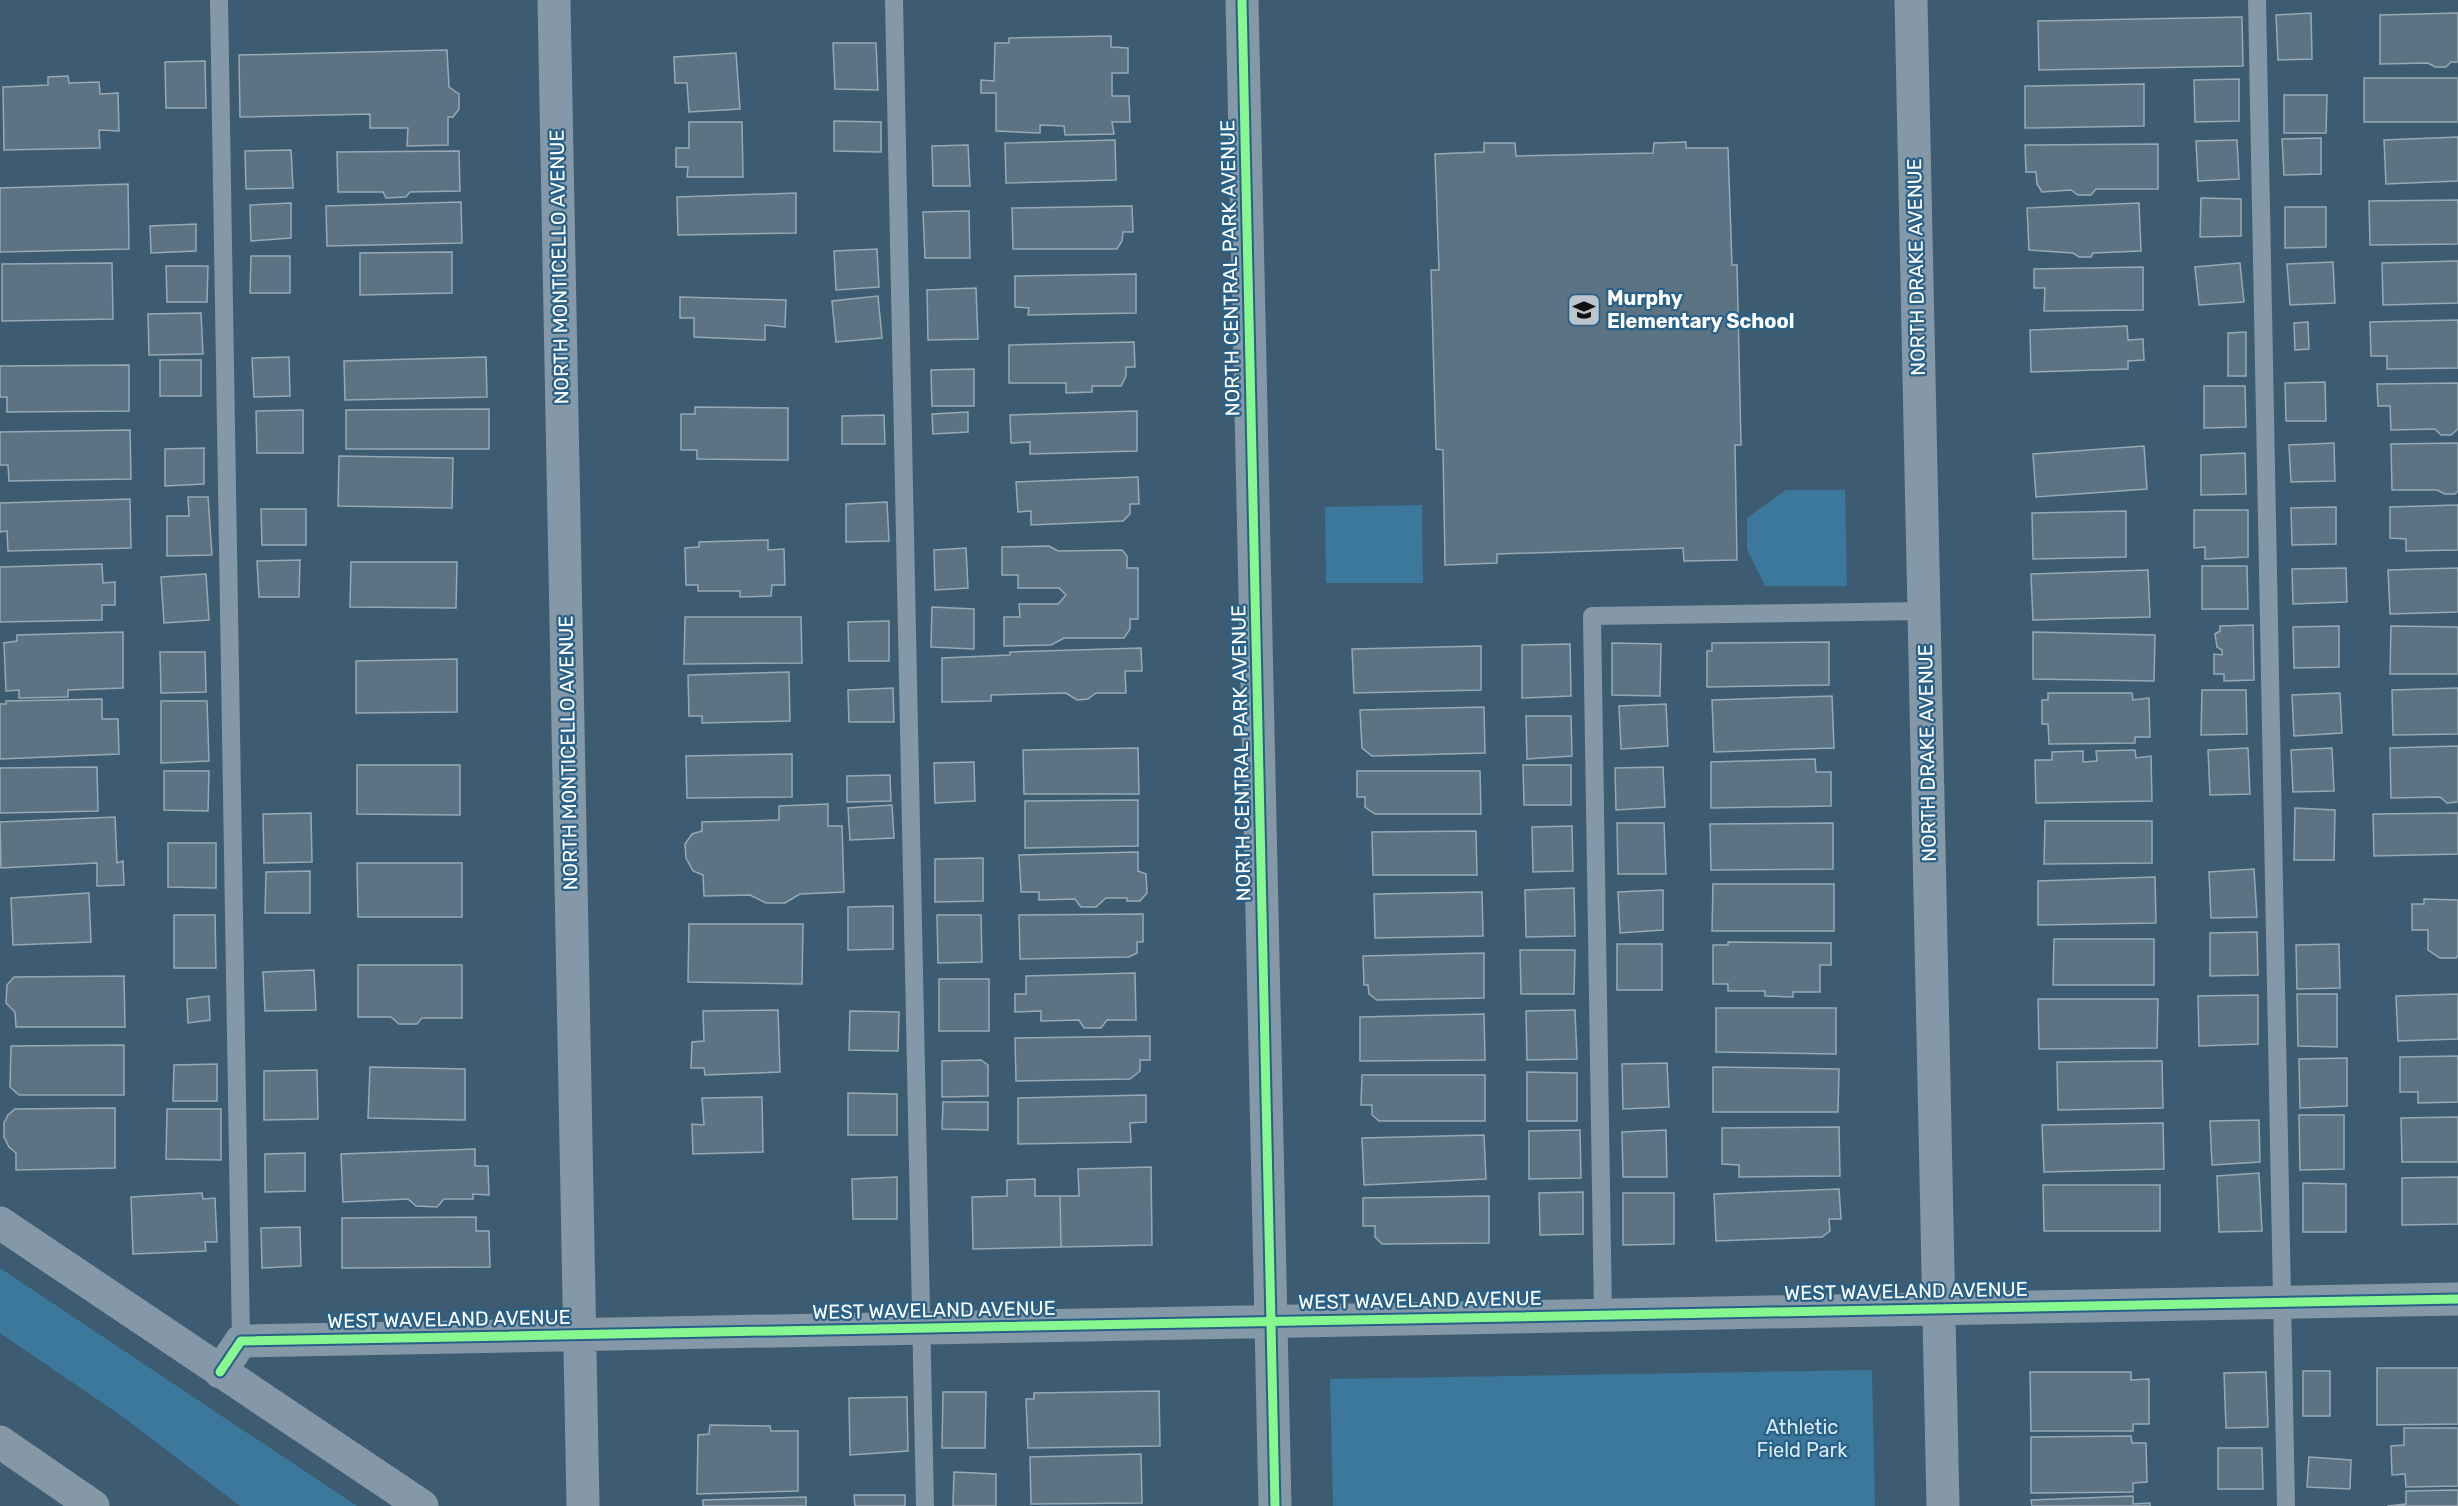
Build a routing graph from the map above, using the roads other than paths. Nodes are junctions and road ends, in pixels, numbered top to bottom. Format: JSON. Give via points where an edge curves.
{"nodes":[{"id":1,"x":219,"y":0,"type":"edge"},
{"id":2,"x":554,"y":0,"type":"edge"},
{"id":3,"x":894,"y":0,"type":"edge"},
{"id":4,"x":1242,"y":0,"type":"edge"},
{"id":5,"x":1911,"y":0,"type":"edge"},
{"id":6,"x":2257,"y":0,"type":"edge"},
{"id":7,"x":1924,"y":611,"type":"junction"},
{"id":8,"x":0,"y":1223,"type":"edge"},
{"id":9,"x":2458,"y":1299,"type":"edge"},
{"id":10,"x":2282,"y":1302,"type":"junction"},
{"id":11,"x":1939,"y":1309,"type":"junction"},
{"id":12,"x":1603,"y":1315,"type":"junction"},
{"id":13,"x":1272,"y":1321,"type":"junction"},
{"id":14,"x":921,"y":1328,"type":"junction"},
{"id":15,"x":579,"y":1335,"type":"junction"},
{"id":16,"x":241,"y":1341,"type":"junction"},
{"id":17,"x":220,"y":1372,"type":"junction"},
{"id":18,"x":0,"y":1442,"type":"edge"},
{"id":19,"x":93,"y":1506,"type":"edge"},
{"id":20,"x":422,"y":1506,"type":"edge"},
{"id":21,"x":583,"y":1506,"type":"edge"},
{"id":22,"x":925,"y":1506,"type":"edge"},
{"id":23,"x":1275,"y":1506,"type":"edge"},
{"id":24,"x":1943,"y":1506,"type":"edge"},
{"id":25,"x":2286,"y":1506,"type":"edge"}],
"edges":[{"from":1,"to":16,"type":"lane"},
{"from":2,"to":15,"type":"street","name":"NORTH MONTICELLO AVENUE"},
{"from":3,"to":14,"type":"lane"},
{"from":4,"to":13,"type":"street","name":"NORTH CENTRAL PARK AVENUE"},
{"from":5,"to":7,"type":"street","name":"NORTH DRAKE AVENUE"},
{"from":6,"to":10,"type":"lane"},
{"from":7,"to":11,"type":"street","name":"NORTH DRAKE AVENUE"},
{"from":7,"to":12,"type":"lane","via":[[1592,616]]},
{"from":8,"to":17,"type":"street"},
{"from":9,"to":10,"type":"street","name":"WEST WAVELAND AVENUE"},
{"from":10,"to":11,"type":"street","name":"WEST WAVELAND AVENUE"},
{"from":10,"to":25,"type":"lane"},
{"from":11,"to":12,"type":"street","name":"WEST WAVELAND AVENUE"},
{"from":11,"to":24,"type":"street","name":"NORTH DRAKE AVENUE"},
{"from":12,"to":13,"type":"street","name":"WEST WAVELAND AVENUE"},
{"from":13,"to":14,"type":"street","name":"WEST WAVELAND AVENUE"},
{"from":13,"to":23,"type":"street","name":"NORTH CENTRAL PARK AVENUE"},
{"from":14,"to":15,"type":"street","name":"WEST WAVELAND AVENUE"},
{"from":14,"to":22,"type":"lane"},
{"from":15,"to":16,"type":"street","name":"WEST WAVELAND AVENUE"},
{"from":15,"to":21,"type":"street","name":"NORTH MONTICELLO AVENUE"},
{"from":16,"to":17,"type":"street"},
{"from":17,"to":20,"type":"street"},
{"from":18,"to":19,"type":"highway"}]}
